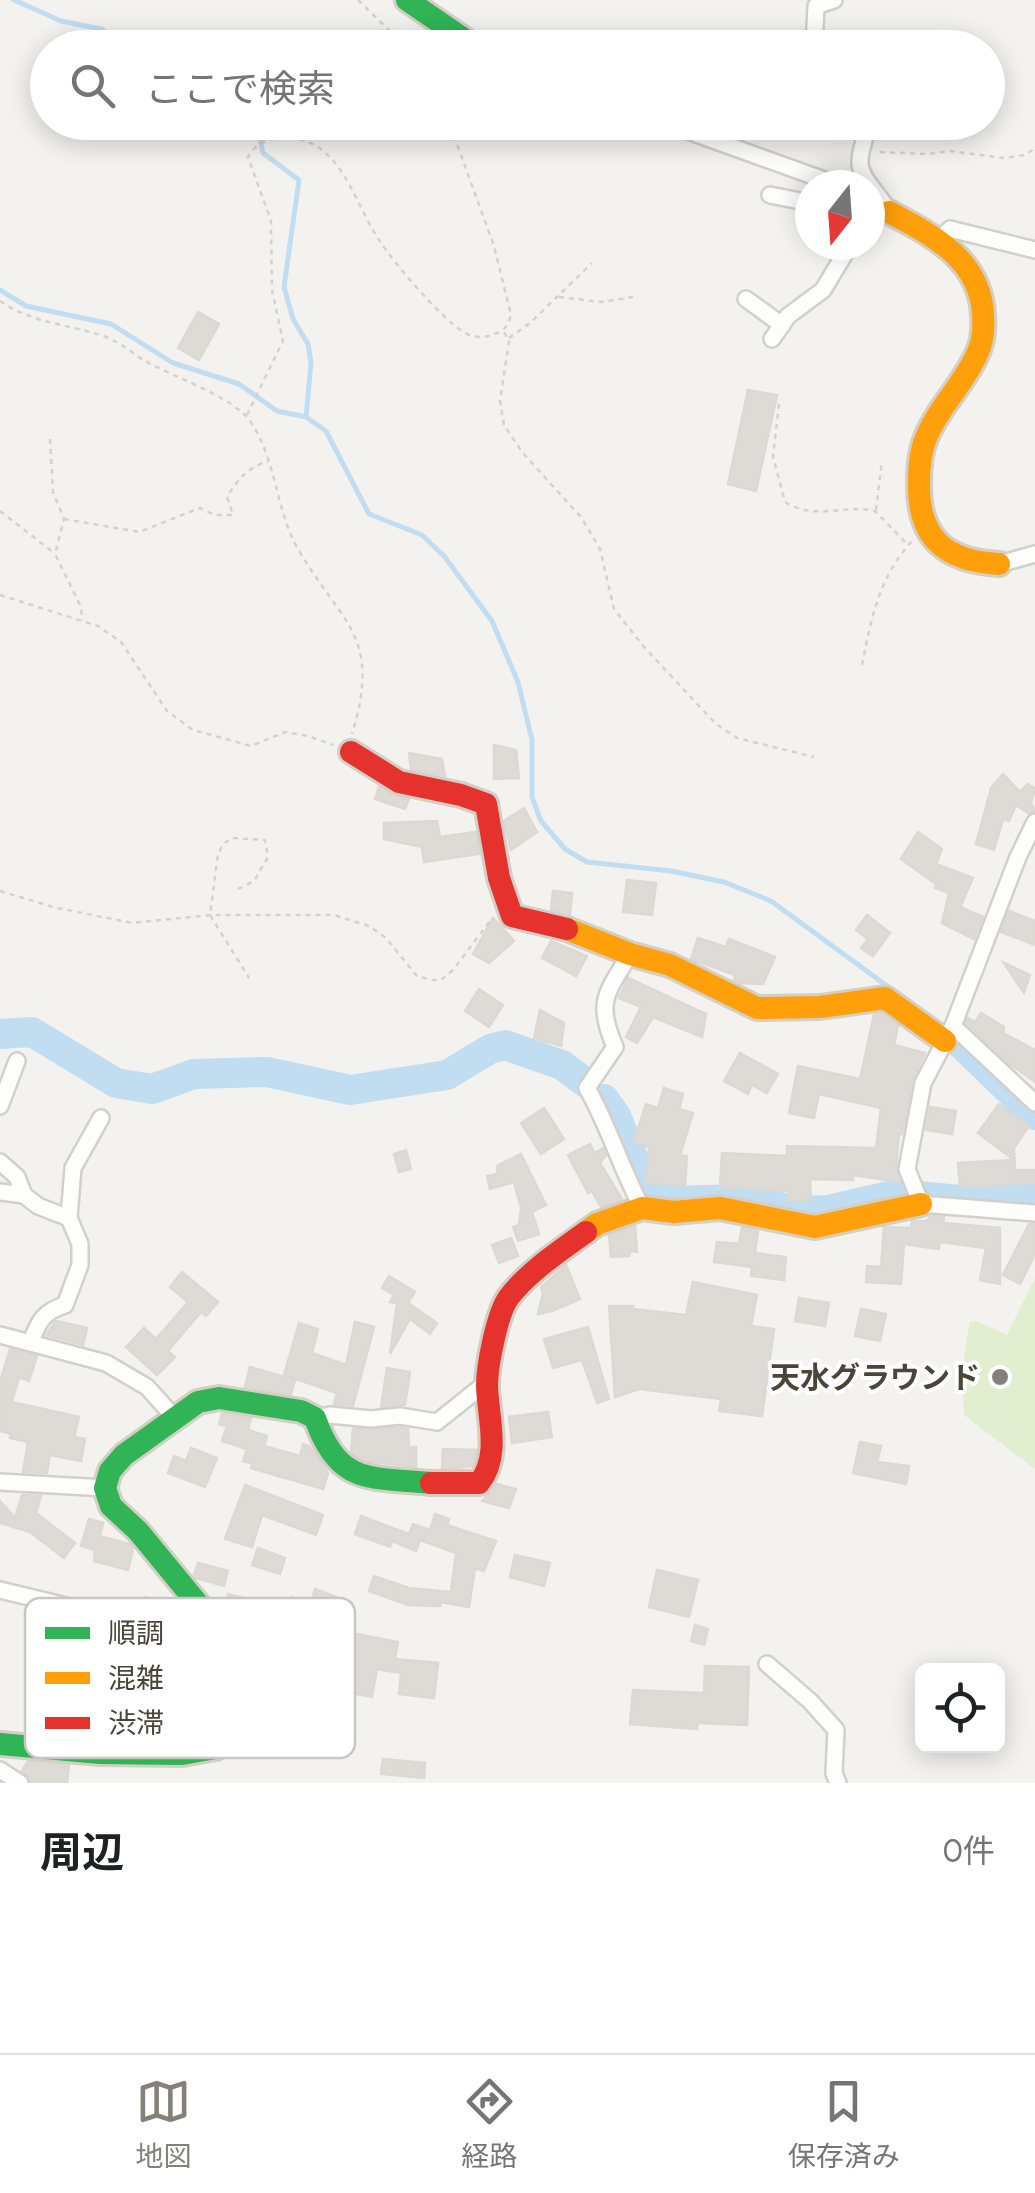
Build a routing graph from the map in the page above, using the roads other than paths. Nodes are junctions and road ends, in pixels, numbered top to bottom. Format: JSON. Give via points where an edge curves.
{"nodes":[{"id":1,"x":406,"y":0,"type":"edge"},
{"id":2,"x":834,"y":0,"type":"edge"},
{"id":3,"x":450,"y":30,"type":"edge"},
{"id":4,"x":815,"y":30,"type":"edge"},
{"id":5,"x":713,"y":140,"type":"edge"},
{"id":6,"x":867,"y":140,"type":"edge"},
{"id":7,"x":796,"y":170,"type":"edge"},
{"id":8,"x":862,"y":170,"type":"edge"},
{"id":9,"x":770,"y":194,"type":"dead end"},
{"id":10,"x":795,"y":200,"type":"edge"},
{"id":11,"x":885,"y":209,"type":"edge"},
{"id":12,"x":940,"y":239,"type":"junction"},
{"id":13,"x":1035,"y":250,"type":"edge"},
{"id":14,"x":841,"y":260,"type":"edge"},
{"id":15,"x":746,"y":299,"type":"dead end"},
{"id":16,"x":1035,"y":554,"type":"edge"},
{"id":17,"x":1000,"y":564,"type":"joint"},
{"id":18,"x":352,"y":752,"type":"road end"},
{"id":19,"x":1035,"y":822,"type":"edge"},
{"id":20,"x":630,"y":954,"type":"junction"},
{"id":21,"x":949,"y":1034,"type":"junction"},
{"id":22,"x":17,"y":1061,"type":"dead end"},
{"id":23,"x":1035,"y":1103,"type":"edge"},
{"id":24,"x":0,"y":1106,"type":"edge"},
{"id":25,"x":101,"y":1118,"type":"dead end"},
{"id":26,"x":0,"y":1162,"type":"edge"},
{"id":27,"x":0,"y":1192,"type":"edge"},
{"id":28,"x":24,"y":1195,"type":"junction"},
{"id":29,"x":918,"y":1197,"type":"junction"},
{"id":30,"x":642,"y":1208,"type":"junction"},
{"id":31,"x":1035,"y":1213,"type":"edge"},
{"id":32,"x":69,"y":1218,"type":"junction"},
{"id":33,"x":0,"y":1335,"type":"edge"},
{"id":34,"x":31,"y":1342,"type":"junction"},
{"id":35,"x":487,"y":1382,"type":"junction"},
{"id":36,"x":174,"y":1417,"type":"junction"},
{"id":37,"x":314,"y":1418,"type":"junction"},
{"id":38,"x":0,"y":1482,"type":"edge"},
{"id":39,"x":106,"y":1488,"type":"junction"},
{"id":40,"x":0,"y":1590,"type":"edge"},
{"id":41,"x":33,"y":1598,"type":"edge"},
{"id":42,"x":194,"y":1598,"type":"edge"},
{"id":43,"x":767,"y":1664,"type":"dead end"},
{"id":44,"x":0,"y":1744,"type":"edge"},
{"id":45,"x":25,"y":1746,"type":"edge"},
{"id":46,"x":0,"y":1770,"type":"edge"},
{"id":47,"x":20,"y":1783,"type":"edge"},
{"id":48,"x":838,"y":1783,"type":"edge"}],
"edges":[{"from":1,"to":3,"type":"street"},
{"from":2,"to":4,"type":"street","via":[[816,6]]},
{"from":5,"to":7,"type":"street"},
{"from":6,"to":8,"type":"street"},
{"from":9,"to":10,"type":"street"},
{"from":11,"to":12,"type":"street"},
{"from":12,"to":13,"type":"street","via":[[950,229],[963,230]]},
{"from":12,"to":17,"type":"street","via":[[976,279],[984,334],[922,449],[916,538],[968,562]]},
{"from":14,"to":15,"type":"street","via":[[823,290],[777,332]]},
{"from":16,"to":17,"type":"street"},
{"from":18,"to":20,"type":"street","via":[[399,782],[486,804],[512,916],[566,928]]},
{"from":19,"to":21,"type":"street"},
{"from":20,"to":21,"type":"street","via":[[670,965],[757,1008],[885,998]]},
{"from":20,"to":30,"type":"street","via":[[602,1000],[614,1047],[587,1088]]},
{"from":21,"to":23,"type":"street"},
{"from":21,"to":29,"type":"street","via":[[923,1083],[914,1128],[908,1169]]},
{"from":22,"to":24,"type":"street"},
{"from":25,"to":32,"type":"street","via":[[73,1168]]},
{"from":26,"to":28,"type":"street"},
{"from":27,"to":28,"type":"street"},
{"from":28,"to":32,"type":"street"},
{"from":29,"to":30,"type":"street","via":[[815,1226],[720,1208]]},
{"from":29,"to":31,"type":"street"},
{"from":30,"to":35,"type":"street","via":[[597,1224],[508,1298]]},
{"from":32,"to":34,"type":"street","via":[[80,1265],[65,1304],[38,1322]]},
{"from":33,"to":34,"type":"street"},
{"from":34,"to":36,"type":"street","via":[[106,1363],[146,1387]]},
{"from":35,"to":37,"type":"street","via":[[438,1422]]},
{"from":35,"to":37,"type":"street","via":[[492,1451],[479,1482],[362,1476],[341,1466]]},
{"from":36,"to":37,"type":"street","via":[[219,1398]]},
{"from":36,"to":39,"type":"street","via":[[124,1455]]},
{"from":38,"to":39,"type":"street"},
{"from":39,"to":42,"type":"street","via":[[110,1506]]},
{"from":40,"to":41,"type":"street"},
{"from":43,"to":48,"type":"street","via":[[836,1730]]},
{"from":44,"to":45,"type":"street"},
{"from":46,"to":47,"type":"street"}]}
